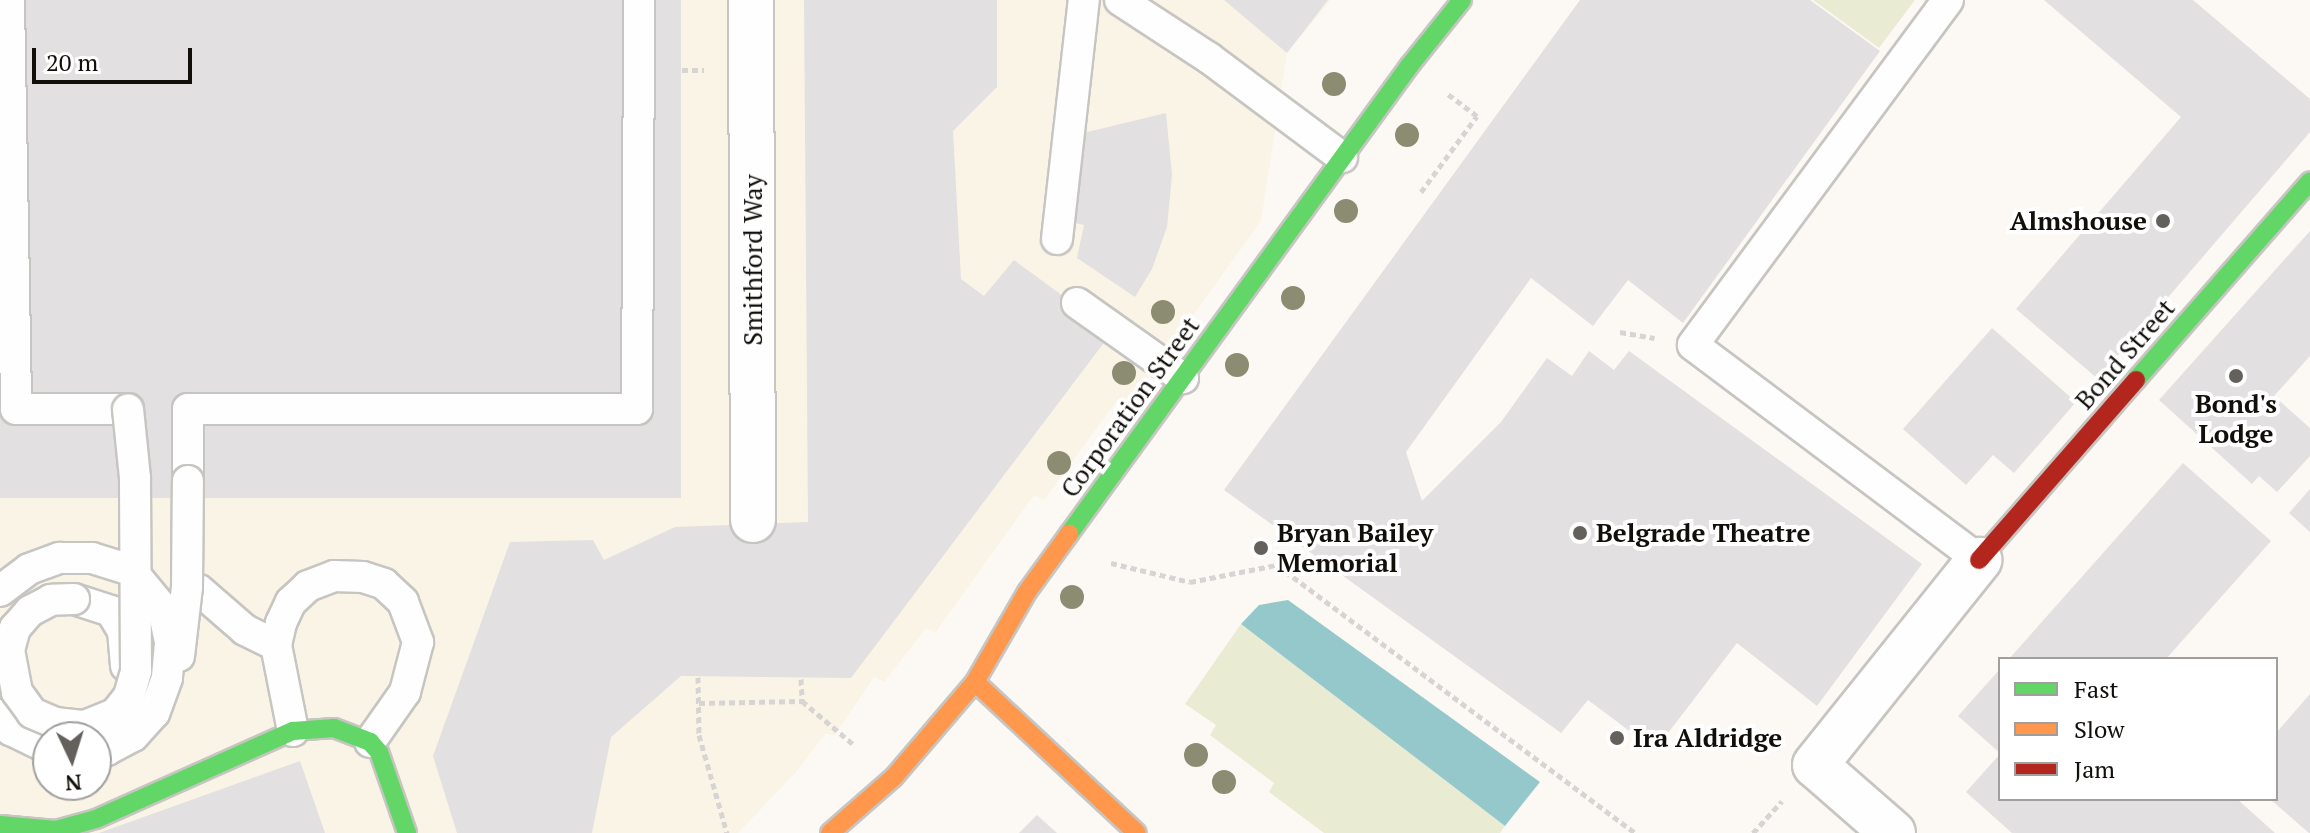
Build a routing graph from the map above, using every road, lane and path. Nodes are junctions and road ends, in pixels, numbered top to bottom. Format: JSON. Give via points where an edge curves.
{"nodes":[{"id":1,"x":9,"y":0,"type":"edge"},
{"id":2,"x":639,"y":0,"type":"edge"},
{"id":3,"x":751,"y":0,"type":"edge"},
{"id":4,"x":1084,"y":0,"type":"edge"},
{"id":5,"x":1120,"y":0,"type":"edge"},
{"id":6,"x":1462,"y":0,"type":"edge"},
{"id":7,"x":1948,"y":0,"type":"edge"},
{"id":8,"x":1410,"y":65,"type":"junction"},
{"id":9,"x":1342,"y":157,"type":"junction"},
{"id":10,"x":2310,"y":181,"type":"edge"},
{"id":11,"x":1421,"y":192,"type":"dead end"},
{"id":12,"x":1057,"y":239,"type":"dead end"},
{"id":13,"x":1077,"y":303,"type":"dead end"},
{"id":14,"x":1183,"y":378,"type":"junction"},
{"id":15,"x":753,"y":520,"type":"dead end"},
{"id":16,"x":1064,"y":540,"type":"junction"},
{"id":17,"x":1979,"y":560,"type":"junction"},
{"id":18,"x":0,"y":571,"type":"edge"},
{"id":19,"x":199,"y":590,"type":"dead end"},
{"id":20,"x":0,"y":591,"type":"edge"},
{"id":21,"x":276,"y":645,"type":"junction"},
{"id":22,"x":698,"y":677,"type":"dead end"},
{"id":23,"x":801,"y":679,"type":"dead end"},
{"id":24,"x":975,"y":682,"type":"junction"},
{"id":25,"x":802,"y":701,"type":"junction"},
{"id":26,"x":699,"y":703,"type":"junction"},
{"id":27,"x":0,"y":715,"type":"edge"},
{"id":28,"x":0,"y":726,"type":"edge"},
{"id":29,"x":293,"y":731,"type":"junction"},
{"id":30,"x":32,"y":740,"type":"edge"},
{"id":31,"x":370,"y":742,"type":"junction"},
{"id":32,"x":112,"y":747,"type":"edge"},
{"id":33,"x":32,"y":748,"type":"edge"},
{"id":34,"x":112,"y":755,"type":"edge"},
{"id":35,"x":894,"y":777,"type":"junction"},
{"id":36,"x":0,"y":825,"type":"edge"},
{"id":37,"x":407,"y":833,"type":"edge"},
{"id":38,"x":727,"y":833,"type":"edge"},
{"id":39,"x":830,"y":833,"type":"edge"},
{"id":40,"x":1137,"y":833,"type":"edge"},
{"id":41,"x":1635,"y":833,"type":"edge"},
{"id":42,"x":1893,"y":833,"type":"edge"}],
"edges":[{"from":1,"to":18,"type":"lane","bridge":true,"via":[[16,409],[128,409],[138,636],[129,696],[115,714],[85,726],[55,723],[32,713],[17,692],[9,650],[15,628],[30,611],[51,600],[94,603],[111,611],[123,631],[126,674],[105,707],[83,718],[39,704],[26,690],[20,653],[21,602],[17,587]]},
{"from":2,"to":34,"type":"lane","bridge":true,"via":[[637,409],[188,409],[185,617],[173,681],[159,715],[137,741]]},
{"from":3,"to":15,"type":"street","name":"Smithford Way"},
{"from":4,"to":12,"type":"lane"},
{"from":5,"to":9,"type":"lane","via":[[1209,58]]},
{"from":6,"to":8,"type":"street","name":"Corporation Street"},
{"from":7,"to":17,"type":"lane","via":[[1693,345]]},
{"from":8,"to":9,"type":"street","name":"Corporation Street"},
{"from":8,"to":11,"type":"path","via":[[1477,116]]},
{"from":9,"to":14,"type":"street","name":"Corporation Street"},
{"from":10,"to":17,"type":"street","name":"Bond Street"},
{"from":13,"to":14,"type":"lane"},
{"from":14,"to":16,"type":"street","name":"Corporation Street"},
{"from":16,"to":24,"type":"street","name":"Corporation Street"},
{"from":16,"to":41,"type":"path","via":[[1089,558],[1190,582],[1277,565]]},
{"from":17,"to":42,"type":"street","via":[[1815,765]]},
{"from":19,"to":21,"type":"lane","via":[[245,630]]},
{"from":20,"to":32,"type":"lane","bridge":true,"via":[[29,569],[60,558],[92,558],[131,570],[163,609],[170,643],[167,678],[154,713],[133,736]]},
{"from":21,"to":29,"type":"lane"},
{"from":21,"to":31,"type":"lane","via":[[291,602],[308,586],[334,576],[384,584],[403,602],[418,642],[414,665],[405,692]]},
{"from":22,"to":26,"type":"path"},
{"from":23,"to":25,"type":"path"},
{"from":24,"to":35,"type":"street","name":"Corporation Street"},
{"from":24,"to":40,"type":"street"},
{"from":25,"to":26,"type":"path"},
{"from":25,"to":35,"type":"path"},
{"from":26,"to":38,"type":"path","via":[[699,735]]},
{"from":27,"to":30,"type":"lane","via":[[11,730]]},
{"from":28,"to":33,"type":"lane","via":[[7,736]]},
{"from":29,"to":31,"type":"street","via":[[334,728]]},
{"from":29,"to":36,"type":"street","via":[[96,819],[56,830]]},
{"from":31,"to":37,"type":"street","via":[[386,766]]},
{"from":35,"to":39,"type":"street","name":"Corporation Street"}]}
